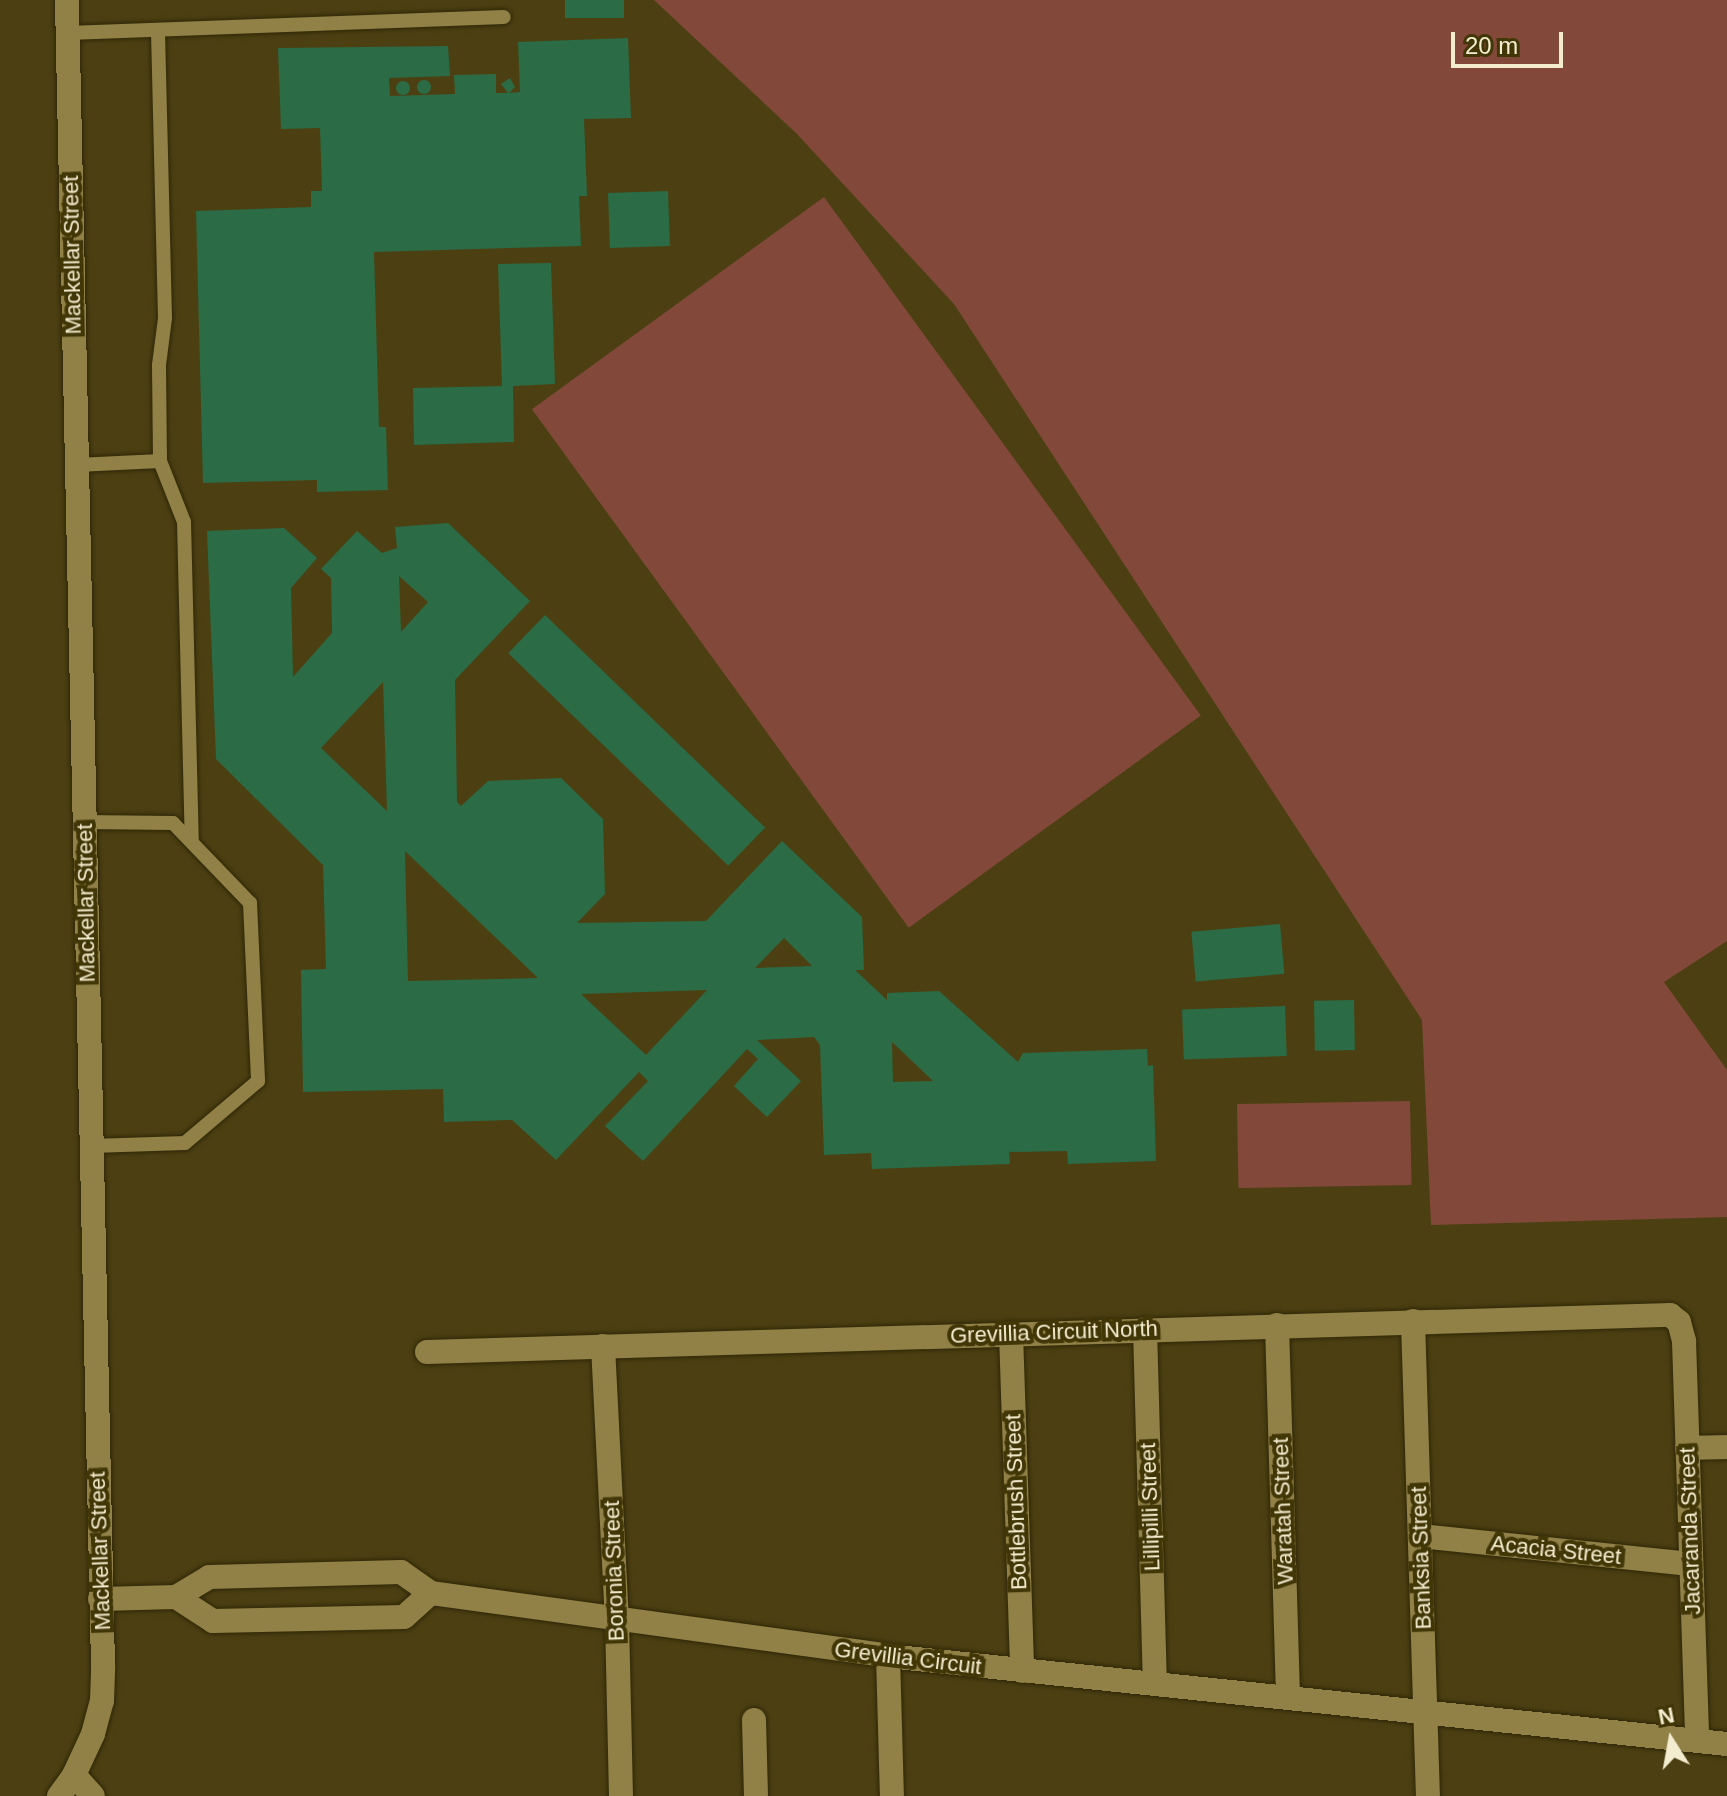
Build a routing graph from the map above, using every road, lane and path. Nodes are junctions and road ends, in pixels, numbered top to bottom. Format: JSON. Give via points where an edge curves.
{"nodes":[{"id":1,"x":67,"y":0,"type":"edge"},
{"id":2,"x":504,"y":17,"type":"dead end"},
{"id":3,"x":158,"y":30,"type":"junction"},
{"id":4,"x":68,"y":33,"type":"junction"},
{"id":5,"x":160,"y":461,"type":"junction"},
{"id":6,"x":77,"y":465,"type":"junction"},
{"id":7,"x":84,"y":822,"type":"junction"},
{"id":8,"x":192,"y":842,"type":"junction"},
{"id":9,"x":91,"y":1146,"type":"junction"},
{"id":10,"x":1413,"y":1321,"type":"junction"},
{"id":11,"x":1679,"y":1322,"type":"joint"},
{"id":12,"x":1277,"y":1325,"type":"junction"},
{"id":13,"x":1145,"y":1329,"type":"junction"},
{"id":14,"x":1011,"y":1333,"type":"junction"},
{"id":15,"x":603,"y":1346,"type":"junction"},
{"id":16,"x":427,"y":1352,"type":"dead end"},
{"id":17,"x":1727,"y":1447,"type":"edge"},
{"id":18,"x":1687,"y":1448,"type":"junction"},
{"id":19,"x":1420,"y":1536,"type":"junction"},
{"id":20,"x":1691,"y":1564,"type":"junction"},
{"id":21,"x":431,"y":1593,"type":"junction"},
{"id":22,"x":176,"y":1597,"type":"junction"},
{"id":23,"x":100,"y":1599,"type":"junction"},
{"id":24,"x":617,"y":1620,"type":"junction"},
{"id":25,"x":888,"y":1656,"type":"junction"},
{"id":26,"x":1022,"y":1671,"type":"junction"},
{"id":27,"x":1155,"y":1684,"type":"junction"},
{"id":28,"x":1288,"y":1697,"type":"junction"},
{"id":29,"x":1425,"y":1713,"type":"junction"},
{"id":30,"x":754,"y":1720,"type":"dead end"},
{"id":31,"x":1697,"y":1741,"type":"junction"},
{"id":32,"x":1727,"y":1744,"type":"edge"},
{"id":33,"x":74,"y":1775,"type":"junction"},
{"id":34,"x":59,"y":1796,"type":"edge"},
{"id":35,"x":93,"y":1796,"type":"edge"},
{"id":36,"x":621,"y":1796,"type":"edge"},
{"id":37,"x":756,"y":1796,"type":"edge"},
{"id":38,"x":892,"y":1796,"type":"edge"},
{"id":39,"x":1428,"y":1796,"type":"edge"}],
"edges":[{"from":1,"to":4,"type":"street","name":"Mackellar Street"},
{"from":2,"to":3,"type":"lane"},
{"from":3,"to":4,"type":"lane"},
{"from":3,"to":5,"type":"lane","via":[[165,318],[159,365]]},
{"from":4,"to":6,"type":"street","name":"Mackellar Street"},
{"from":5,"to":6,"type":"lane"},
{"from":5,"to":8,"type":"lane","via":[[184,522]]},
{"from":6,"to":7,"type":"street","name":"Mackellar Street"},
{"from":7,"to":8,"type":"lane","via":[[173,823]]},
{"from":7,"to":9,"type":"street","name":"Mackellar Street"},
{"from":8,"to":9,"type":"lane","via":[[250,903],[258,1081],[185,1143]]},
{"from":9,"to":23,"type":"street","name":"Mackellar Street"},
{"from":10,"to":11,"type":"street","name":"Grevillia Circuit North","via":[[1652,1313]]},
{"from":10,"to":12,"type":"street","name":"Grevillia Circuit North"},
{"from":10,"to":19,"type":"street","name":"Banksia Street"},
{"from":11,"to":18,"type":"street","name":"Jacaranda Street"},
{"from":12,"to":13,"type":"street","name":"Grevillia Circuit North"},
{"from":12,"to":28,"type":"street","name":"Waratah Street"},
{"from":13,"to":14,"type":"street","name":"Grevillia Circuit North"},
{"from":13,"to":27,"type":"street","name":"Lillipilli Street"},
{"from":14,"to":15,"type":"street","name":"Grevillia Circuit North"},
{"from":14,"to":26,"type":"street","name":"Bottlebrush Street"},
{"from":15,"to":16,"type":"street","name":"Grevillia Circuit North"},
{"from":15,"to":24,"type":"street","name":"Boronia Street"},
{"from":17,"to":18,"type":"street"},
{"from":18,"to":20,"type":"street","name":"Jacaranda Street"},
{"from":19,"to":20,"type":"street","name":"Acacia Street"},
{"from":19,"to":29,"type":"street","name":"Banksia Street"},
{"from":20,"to":31,"type":"street","name":"Jacaranda Street"},
{"from":21,"to":22,"type":"street","name":"Grevillia Circuit","via":[[401,1572],[209,1577]]},
{"from":21,"to":22,"type":"street","via":[[404,1617],[213,1621]]},
{"from":21,"to":24,"type":"street","name":"Grevillia Circuit"},
{"from":22,"to":23,"type":"street","name":"Grevillia Circuit"},
{"from":23,"to":33,"type":"street","name":"Mackellar Street","via":[[102,1701]]},
{"from":24,"to":25,"type":"street","name":"Grevillia Circuit"},
{"from":24,"to":36,"type":"street","name":"Boronia Street"},
{"from":25,"to":26,"type":"street","name":"Grevillia Circuit"},
{"from":25,"to":38,"type":"street"},
{"from":26,"to":27,"type":"street","name":"Grevillia Circuit"},
{"from":27,"to":28,"type":"street","name":"Grevillia Circuit"},
{"from":28,"to":29,"type":"street","name":"Grevillia Circuit"},
{"from":29,"to":31,"type":"street","name":"Grevillia Circuit"},
{"from":29,"to":39,"type":"street","name":"Banksia Street"},
{"from":30,"to":37,"type":"street"},
{"from":31,"to":32,"type":"street","name":"Grevillia Circuit"},
{"from":33,"to":34,"type":"street","name":"Mackellar Street"},
{"from":33,"to":35,"type":"street"}]}
